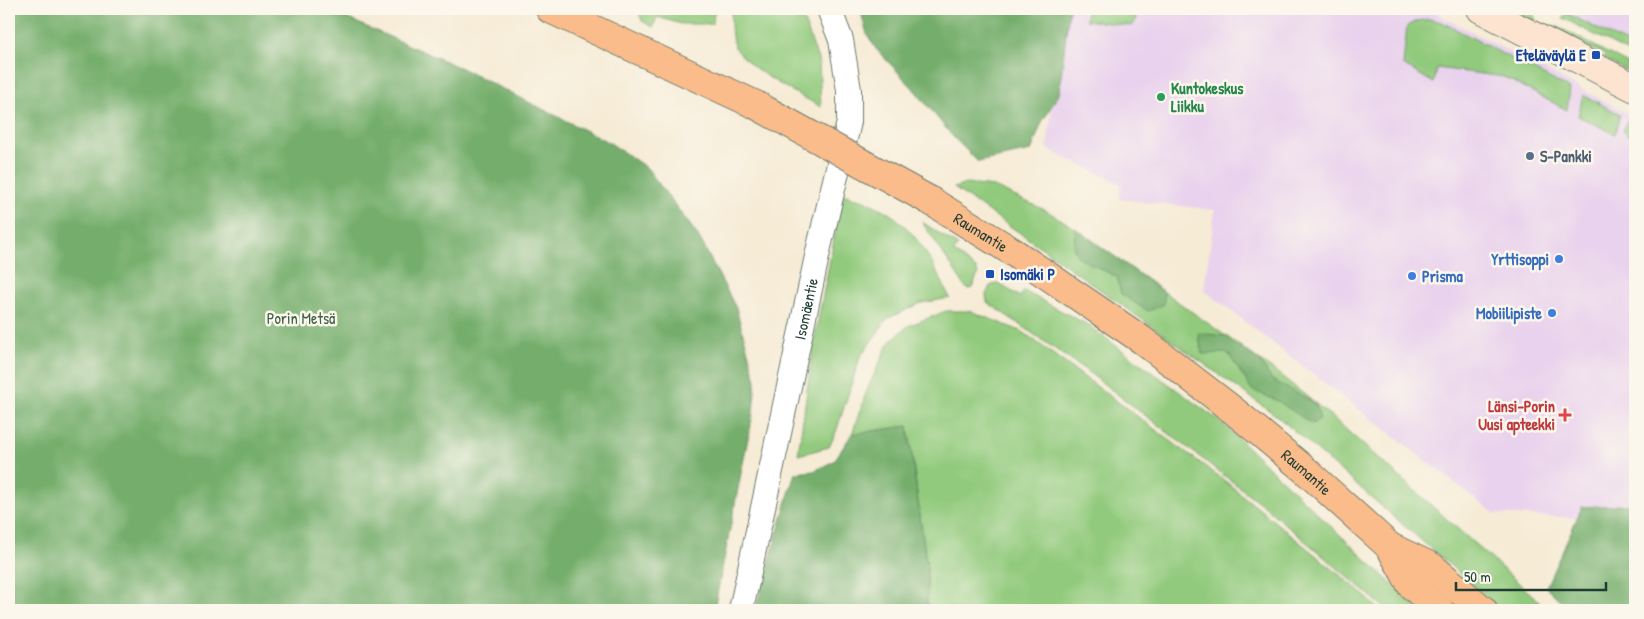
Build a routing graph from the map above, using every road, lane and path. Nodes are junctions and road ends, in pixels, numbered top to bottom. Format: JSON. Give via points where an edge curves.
{"nodes":[{"id":1,"x":550,"y":9,"type":"edge"},
{"id":2,"x":828,"y":9,"type":"edge"},
{"id":3,"x":1481,"y":9,"type":"edge"},
{"id":4,"x":1635,"y":88,"type":"edge"},
{"id":5,"x":1390,"y":547,"type":"junction"},
{"id":6,"x":741,"y":610,"type":"edge"},
{"id":7,"x":1440,"y":610,"type":"edge"},
{"id":8,"x":1483,"y":610,"type":"edge"}],
"edges":[{"from":1,"to":5,"type":"highway","name":"Raumantie","bridge":true,"via":[[756,104],[928,200],[1013,252],[1142,340],[1305,470]]},
{"from":2,"to":6,"type":"street","name":"Isomäentie","via":[[841,40],[849,90],[849,122]]},
{"from":3,"to":4,"type":"main road"},
{"from":5,"to":7,"type":"highway","name":"Raumantie","via":[[1411,585]]},
{"from":5,"to":8,"type":"highway","name":"Raumantie","via":[[1432,566]]}]}
